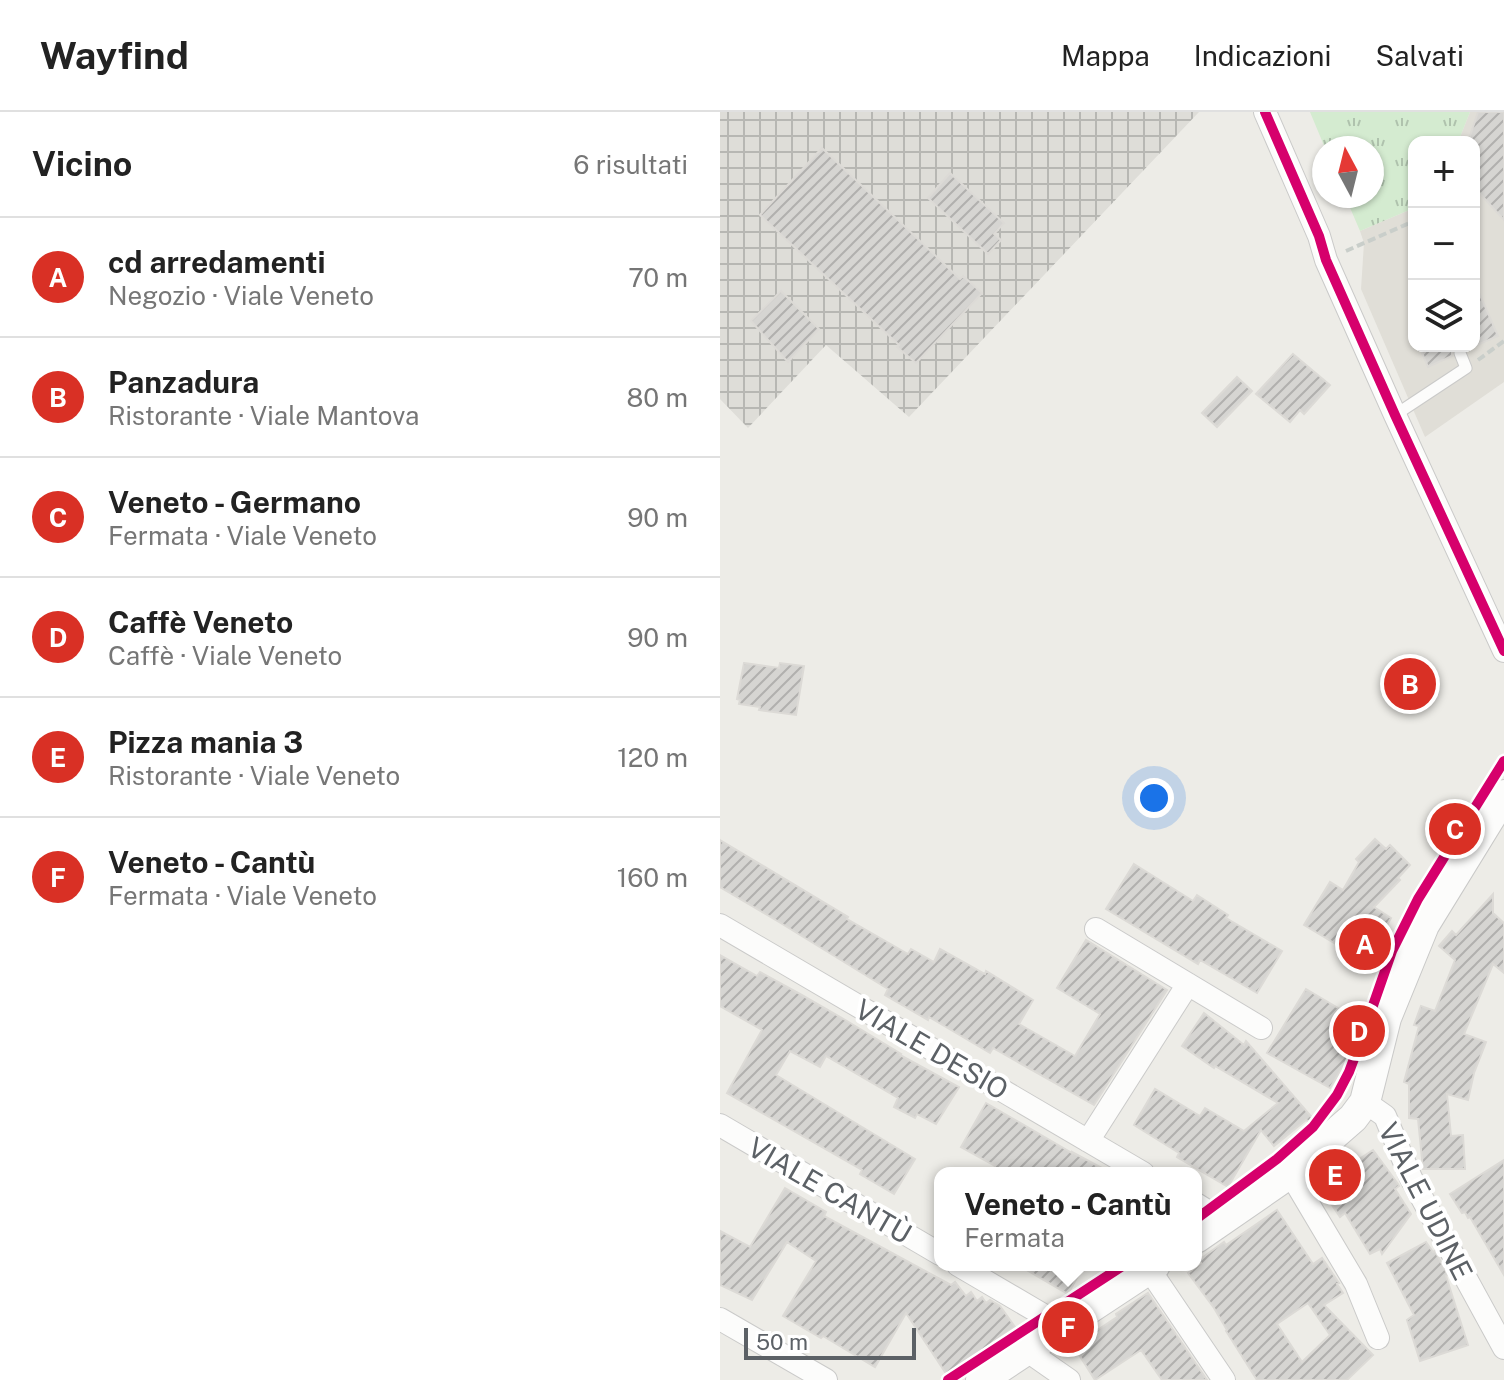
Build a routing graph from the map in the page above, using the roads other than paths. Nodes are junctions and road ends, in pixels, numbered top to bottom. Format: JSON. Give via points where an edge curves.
{"nodes":[{"id":1,"x":1265,"y":112,"type":"edge"},
{"id":2,"x":1460,"y":353,"type":"dead end"},
{"id":3,"x":1395,"y":415,"type":"junction"},
{"id":4,"x":1504,"y":651,"type":"edge"},
{"id":5,"x":1504,"y":795,"type":"edge"},
{"id":6,"x":720,"y":925,"type":"edge"},
{"id":7,"x":1096,"y":929,"type":"dead end"},
{"id":8,"x":1188,"y":984,"type":"junction"},
{"id":9,"x":1261,"y":1028,"type":"dead end"},
{"id":10,"x":1365,"y":1102,"type":"junction"},
{"id":11,"x":720,"y":1125,"type":"edge"},
{"id":12,"x":1088,"y":1141,"type":"junction"},
{"id":13,"x":1133,"y":1167,"type":"edge"},
{"id":14,"x":1290,"y":1173,"type":"junction"},
{"id":15,"x":1202,"y":1208,"type":"edge"},
{"id":16,"x":1223,"y":1221,"type":"junction"},
{"id":17,"x":1202,"y":1234,"type":"edge"},
{"id":18,"x":934,"y":1250,"type":"edge"},
{"id":19,"x":968,"y":1271,"type":"edge"},
{"id":20,"x":1146,"y":1271,"type":"edge"},
{"id":21,"x":1155,"y":1271,"type":"edge"},
{"id":22,"x":720,"y":1319,"type":"edge"},
{"id":23,"x":1060,"y":1328,"type":"junction"},
{"id":24,"x":1378,"y":1338,"type":"dead end"},
{"id":25,"x":1504,"y":1348,"type":"edge"},
{"id":26,"x":1026,"y":1350,"type":"junction"},
{"id":27,"x":826,"y":1380,"type":"edge"},
{"id":28,"x":981,"y":1380,"type":"edge"},
{"id":29,"x":1069,"y":1380,"type":"edge"},
{"id":30,"x":1224,"y":1380,"type":"edge"}],
"edges":[{"from":1,"to":3,"type":"street"},
{"from":2,"to":3,"type":"lane","via":[[1466,368]]},
{"from":3,"to":4,"type":"street"},
{"from":5,"to":10,"type":"main road","via":[[1424,925],[1386,1018]]},
{"from":6,"to":12,"type":"street","name":"VIALE DESIO"},
{"from":7,"to":8,"type":"street"},
{"from":8,"to":9,"type":"street"},
{"from":8,"to":12,"type":"street"},
{"from":10,"to":14,"type":"main road"},
{"from":10,"to":25,"type":"street","name":"VIALE UDINE","via":[[1385,1116],[1411,1178]]},
{"from":11,"to":18,"type":"street","name":"VIALE CANTÙ"},
{"from":12,"to":13,"type":"street","name":"VIALE DESIO"},
{"from":14,"to":16,"type":"main road"},
{"from":14,"to":24,"type":"street","via":[[1356,1284]]},
{"from":15,"to":16,"type":"street"},
{"from":16,"to":17,"type":"main road"},
{"from":19,"to":23,"type":"street"},
{"from":20,"to":23,"type":"main road"},
{"from":21,"to":30,"type":"street"},
{"from":22,"to":27,"type":"street"},
{"from":23,"to":26,"type":"main road"},
{"from":26,"to":28,"type":"main road"},
{"from":26,"to":29,"type":"street"}]}
